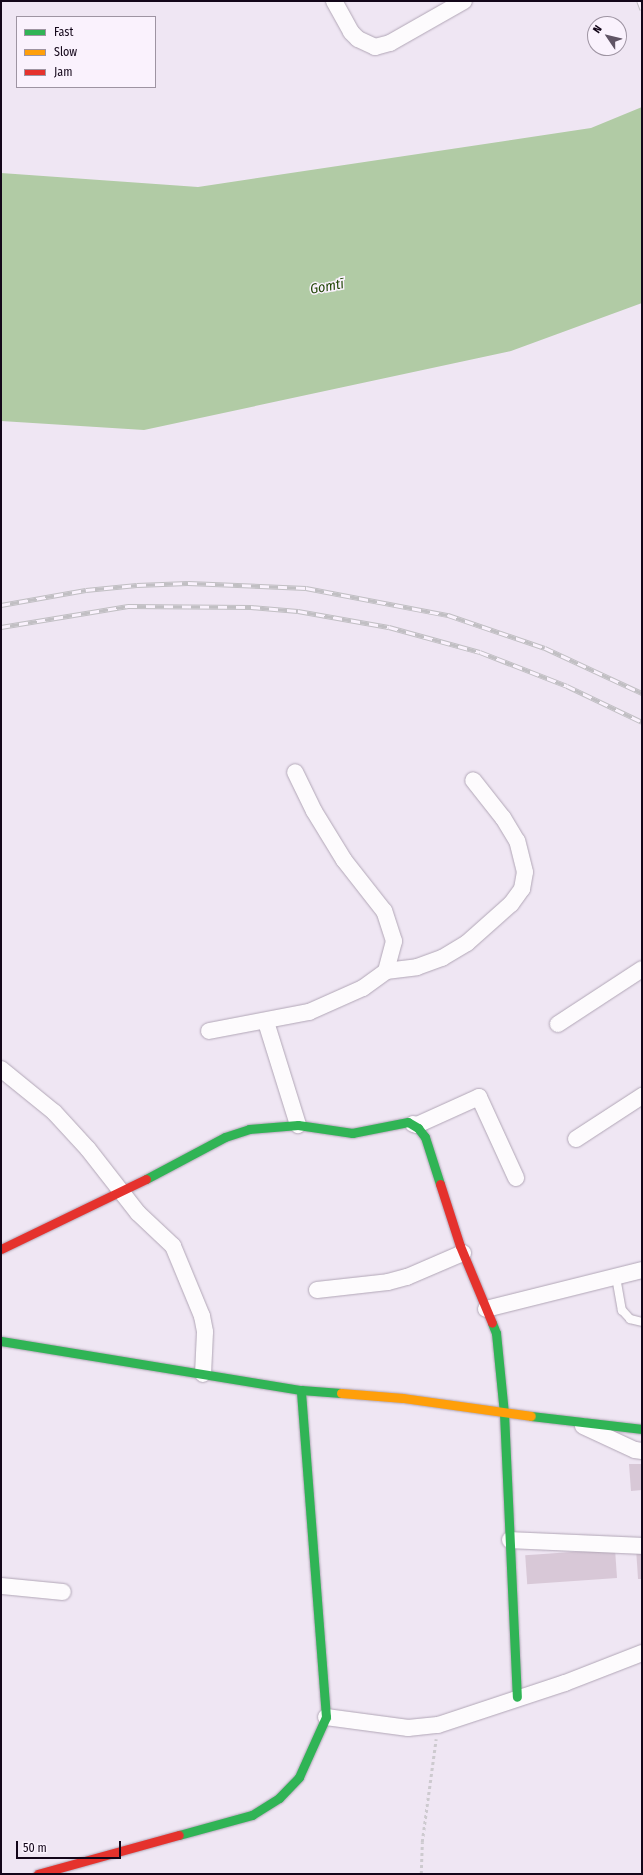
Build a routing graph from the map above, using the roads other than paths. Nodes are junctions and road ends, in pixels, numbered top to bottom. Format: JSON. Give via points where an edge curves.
{"nodes":[{"id":1,"x":334,"y":1,"type":"edge"},
{"id":2,"x":464,"y":1,"type":"edge"},
{"id":3,"x":295,"y":772,"type":"dead end"},
{"id":4,"x":473,"y":780,"type":"dead end"},
{"id":5,"x":642,"y":969,"type":"edge"},
{"id":6,"x":386,"y":971,"type":"junction"},
{"id":7,"x":266,"y":1022,"type":"junction"},
{"id":8,"x":558,"y":1024,"type":"dead end"},
{"id":9,"x":209,"y":1031,"type":"dead end"},
{"id":10,"x":1,"y":1069,"type":"edge"},
{"id":11,"x":642,"y":1096,"type":"edge"},
{"id":12,"x":413,"y":1124,"type":"junction"},
{"id":13,"x":298,"y":1125,"type":"junction"},
{"id":14,"x":576,"y":1140,"type":"dead end"},
{"id":15,"x":516,"y":1178,"type":"dead end"},
{"id":16,"x":122,"y":1192,"type":"junction"},
{"id":17,"x":1,"y":1249,"type":"edge"},
{"id":18,"x":463,"y":1253,"type":"junction"},
{"id":19,"x":642,"y":1270,"type":"edge"},
{"id":20,"x":616,"y":1277,"type":"junction"},
{"id":21,"x":317,"y":1290,"type":"dead end"},
{"id":22,"x":486,"y":1309,"type":"junction"},
{"id":23,"x":642,"y":1322,"type":"edge"},
{"id":24,"x":1,"y":1341,"type":"edge"},
{"id":25,"x":203,"y":1374,"type":"junction"},
{"id":26,"x":301,"y":1390,"type":"junction"},
{"id":27,"x":504,"y":1413,"type":"junction"},
{"id":28,"x":579,"y":1422,"type":"junction"},
{"id":29,"x":642,"y":1429,"type":"edge"},
{"id":30,"x":642,"y":1451,"type":"edge"},
{"id":31,"x":510,"y":1540,"type":"junction"},
{"id":32,"x":642,"y":1546,"type":"edge"},
{"id":33,"x":1,"y":1586,"type":"edge"},
{"id":34,"x":63,"y":1592,"type":"dead end"},
{"id":35,"x":642,"y":1653,"type":"edge"},
{"id":36,"x":517,"y":1697,"type":"junction"},
{"id":37,"x":326,"y":1717,"type":"junction"},
{"id":38,"x":38,"y":1874,"type":"edge"}],
"edges":[{"from":1,"to":2,"type":"street","via":[[351,32],[358,39],[375,47],[390,43]]},
{"from":3,"to":6,"type":"street","via":[[314,811],[344,860],[384,911],[394,941]]},
{"from":4,"to":6,"type":"street","via":[[503,818],[517,841],[525,872],[522,889],[511,904],[467,943],[442,958],[418,967]]},
{"from":5,"to":8,"type":"street"},
{"from":6,"to":7,"type":"street","via":[[363,988],[309,1012]]},
{"from":7,"to":9,"type":"street"},
{"from":7,"to":13,"type":"street"},
{"from":10,"to":16,"type":"street","via":[[54,1112]]},
{"from":11,"to":14,"type":"street"},
{"from":12,"to":13,"type":"street","via":[[408,1122],[352,1133]]},
{"from":12,"to":15,"type":"street","via":[[417,1125],[478,1097]]},
{"from":12,"to":18,"type":"street","via":[[425,1137]]},
{"from":13,"to":16,"type":"street","via":[[248,1129],[225,1137]]},
{"from":16,"to":17,"type":"street"},
{"from":16,"to":25,"type":"street","via":[[138,1213],[173,1246],[202,1316],[205,1332]]},
{"from":18,"to":21,"type":"street","via":[[407,1277],[388,1282]]},
{"from":18,"to":22,"type":"street"},
{"from":19,"to":20,"type":"street"},
{"from":20,"to":22,"type":"street"},
{"from":20,"to":23,"type":"lane","via":[[622,1310],[630,1319]]},
{"from":22,"to":27,"type":"street","via":[[496,1333]]},
{"from":24,"to":25,"type":"street"},
{"from":25,"to":26,"type":"street"},
{"from":26,"to":27,"type":"street","via":[[404,1398]]},
{"from":26,"to":37,"type":"street"},
{"from":27,"to":28,"type":"street"},
{"from":27,"to":31,"type":"street"},
{"from":28,"to":29,"type":"street"},
{"from":28,"to":30,"type":"street","via":[[586,1428],[634,1450]]},
{"from":31,"to":32,"type":"street"},
{"from":31,"to":36,"type":"street"},
{"from":33,"to":34,"type":"street"},
{"from":35,"to":36,"type":"street","via":[[565,1683]]},
{"from":36,"to":37,"type":"street","via":[[438,1725],[408,1728]]},
{"from":37,"to":38,"type":"street","via":[[299,1778],[279,1798],[252,1815]]}]}
